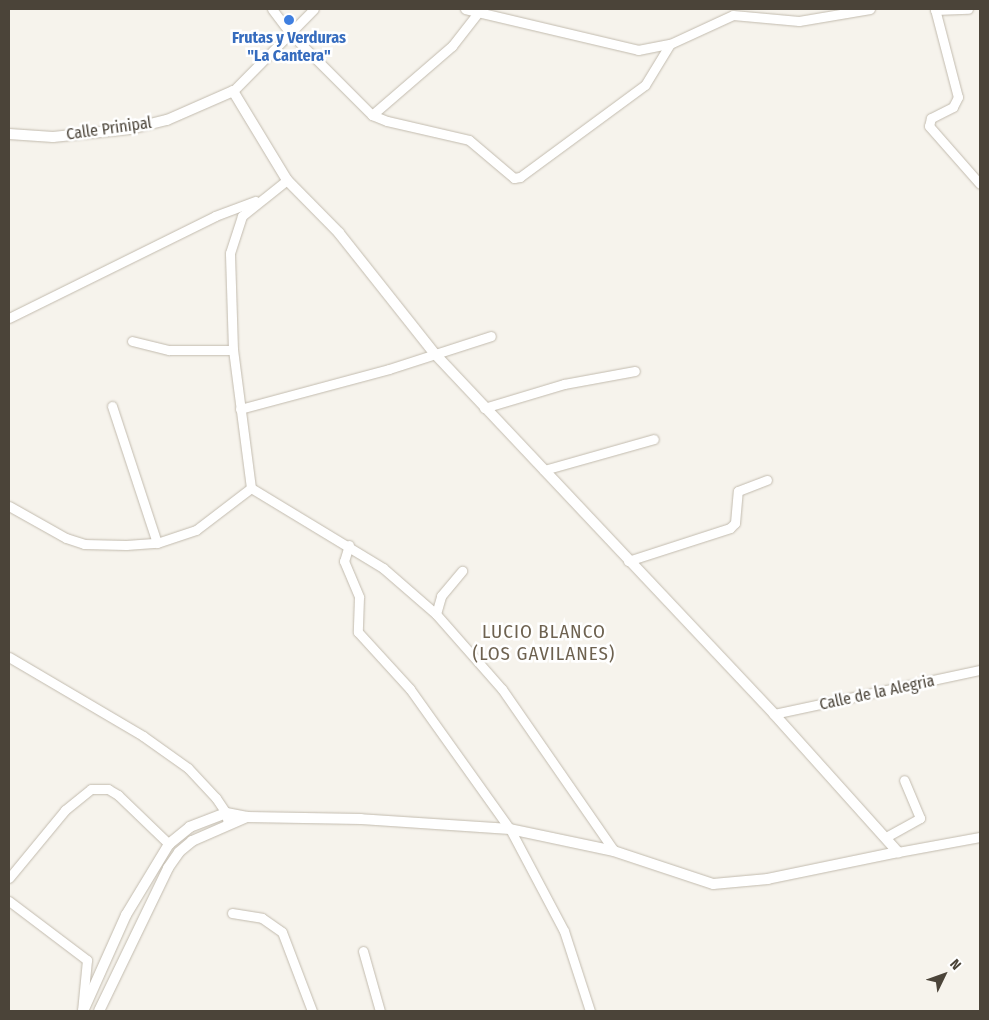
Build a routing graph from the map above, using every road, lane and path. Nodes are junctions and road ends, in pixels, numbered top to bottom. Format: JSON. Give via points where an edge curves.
{"nodes":[{"id":1,"x":272,"y":9,"type":"edge"},
{"id":2,"x":314,"y":9,"type":"edge"},
{"id":3,"x":464,"y":9,"type":"edge"},
{"id":4,"x":868,"y":9,"type":"edge"},
{"id":5,"x":935,"y":9,"type":"edge"},
{"id":6,"x":968,"y":9,"type":"edge"},
{"id":7,"x":479,"y":10,"type":"edge"},
{"id":8,"x":731,"y":12,"type":"edge"},
{"id":9,"x":291,"y":34,"type":"junction"},
{"id":10,"x":670,"y":44,"type":"junction"},
{"id":11,"x":233,"y":91,"type":"junction"},
{"id":12,"x":372,"y":115,"type":"junction"},
{"id":13,"x":9,"y":134,"type":"edge"},
{"id":14,"x":286,"y":180,"type":"junction"},
{"id":15,"x":980,"y":184,"type":"edge"},
{"id":16,"x":258,"y":200,"type":"junction"},
{"id":17,"x":9,"y":318,"type":"edge"},
{"id":18,"x":491,"y":336,"type":"dead end"},
{"id":19,"x":132,"y":341,"type":"dead end"},
{"id":20,"x":232,"y":350,"type":"junction"},
{"id":21,"x":435,"y":354,"type":"junction"},
{"id":22,"x":635,"y":371,"type":"dead end"},
{"id":23,"x":112,"y":406,"type":"dead end"},
{"id":24,"x":484,"y":408,"type":"junction"},
{"id":25,"x":240,"y":409,"type":"junction"},
{"id":26,"x":654,"y":439,"type":"dead end"},
{"id":27,"x":544,"y":470,"type":"junction"},
{"id":28,"x":767,"y":480,"type":"dead end"},
{"id":29,"x":251,"y":488,"type":"junction"},
{"id":30,"x":9,"y":506,"type":"edge"},
{"id":31,"x":157,"y":543,"type":"junction"},
{"id":32,"x":349,"y":545,"type":"junction"},
{"id":33,"x":628,"y":561,"type":"junction"},
{"id":34,"x":462,"y":571,"type":"dead end"},
{"id":35,"x":436,"y":614,"type":"junction"},
{"id":36,"x":9,"y":657,"type":"edge"},
{"id":37,"x":980,"y":670,"type":"edge"},
{"id":38,"x":774,"y":714,"type":"junction"},
{"id":39,"x":904,"y":780,"type":"dead end"},
{"id":40,"x":226,"y":813,"type":"junction"},
{"id":41,"x":247,"y":817,"type":"junction"},
{"id":42,"x":228,"y":824,"type":"junction"},
{"id":43,"x":510,"y":828,"type":"junction"},
{"id":44,"x":886,"y":837,"type":"junction"},
{"id":45,"x":980,"y":837,"type":"edge"},
{"id":46,"x":169,"y":844,"type":"junction"},
{"id":47,"x":614,"y":851,"type":"junction"},
{"id":48,"x":898,"y":852,"type":"junction"},
{"id":49,"x":9,"y":878,"type":"edge"},
{"id":50,"x":9,"y":901,"type":"edge"},
{"id":51,"x":232,"y":913,"type":"dead end"},
{"id":52,"x":363,"y":951,"type":"dead end"},
{"id":53,"x":100,"y":968,"type":"junction"},
{"id":54,"x":114,"y":975,"type":"junction"},
{"id":55,"x":82,"y":1011,"type":"edge"},
{"id":56,"x":99,"y":1011,"type":"edge"},
{"id":57,"x":312,"y":1011,"type":"edge"},
{"id":58,"x":380,"y":1011,"type":"edge"},
{"id":59,"x":590,"y":1011,"type":"edge"}],
"edges":[{"from":1,"to":9,"type":"street"},
{"from":2,"to":9,"type":"street"},
{"from":3,"to":7,"type":"street"},
{"from":4,"to":8,"type":"street","via":[[799,21]]},
{"from":5,"to":6,"type":"street"},
{"from":5,"to":15,"type":"street","via":[[958,97],[953,107],[931,118],[929,126]]},
{"from":7,"to":10,"type":"street","via":[[618,48],[638,50]]},
{"from":7,"to":12,"type":"street","via":[[452,46],[399,88]]},
{"from":8,"to":10,"type":"street"},
{"from":9,"to":11,"type":"street"},
{"from":9,"to":12,"type":"street"},
{"from":10,"to":12,"type":"street","via":[[645,85],[520,177],[510,177],[469,140]]},
{"from":11,"to":13,"type":"street","name":"Calle Prinipal","via":[[167,120],[130,129],[53,137]]},
{"from":11,"to":14,"type":"street"},
{"from":14,"to":16,"type":"street"},
{"from":14,"to":21,"type":"street","via":[[339,234]]},
{"from":16,"to":17,"type":"street","via":[[215,216]]},
{"from":16,"to":20,"type":"street","via":[[242,216],[230,253]]},
{"from":18,"to":21,"type":"street"},
{"from":19,"to":20,"type":"street","via":[[169,350]]},
{"from":20,"to":25,"type":"street"},
{"from":21,"to":24,"type":"street"},
{"from":21,"to":25,"type":"street"},
{"from":22,"to":24,"type":"street","via":[[564,384]]},
{"from":23,"to":31,"type":"street"},
{"from":24,"to":27,"type":"street"},
{"from":25,"to":29,"type":"street"},
{"from":26,"to":27,"type":"street"},
{"from":27,"to":33,"type":"street"},
{"from":28,"to":33,"type":"street","via":[[738,491],[734,523],[730,528]]},
{"from":29,"to":31,"type":"street","via":[[196,530]]},
{"from":29,"to":32,"type":"street"},
{"from":30,"to":31,"type":"street","via":[[66,538],[84,544]]},
{"from":32,"to":35,"type":"street","via":[[383,568]]},
{"from":32,"to":43,"type":"street","via":[[344,561],[359,597],[360,636],[410,689]]},
{"from":33,"to":38,"type":"street"},
{"from":34,"to":35,"type":"street","via":[[441,596]]},
{"from":35,"to":47,"type":"street","via":[[502,690]]},
{"from":36,"to":40,"type":"street","via":[[167,753],[204,784]]},
{"from":37,"to":38,"type":"street","name":"Calle de la Alegria"},
{"from":38,"to":44,"type":"street"},
{"from":39,"to":44,"type":"street","via":[[920,818]]},
{"from":40,"to":41,"type":"street"},
{"from":40,"to":42,"type":"street"},
{"from":40,"to":46,"type":"street","via":[[190,827]]},
{"from":41,"to":42,"type":"street"},
{"from":41,"to":43,"type":"street","via":[[361,818]]},
{"from":42,"to":54,"type":"street","via":[[192,841],[179,852]]},
{"from":43,"to":47,"type":"street"},
{"from":43,"to":59,"type":"street","via":[[564,931]]},
{"from":44,"to":48,"type":"street"},
{"from":45,"to":48,"type":"street"},
{"from":46,"to":49,"type":"street","via":[[118,794],[108,789],[91,789],[65,810]]},
{"from":46,"to":53,"type":"street","via":[[153,866]]},
{"from":47,"to":48,"type":"street","via":[[698,881],[728,884]]},
{"from":50,"to":55,"type":"street","via":[[88,960]]},
{"from":51,"to":57,"type":"street","via":[[262,918],[282,932]]},
{"from":52,"to":58,"type":"street"},
{"from":53,"to":54,"type":"street"},
{"from":53,"to":55,"type":"street"},
{"from":54,"to":56,"type":"street"}]}
